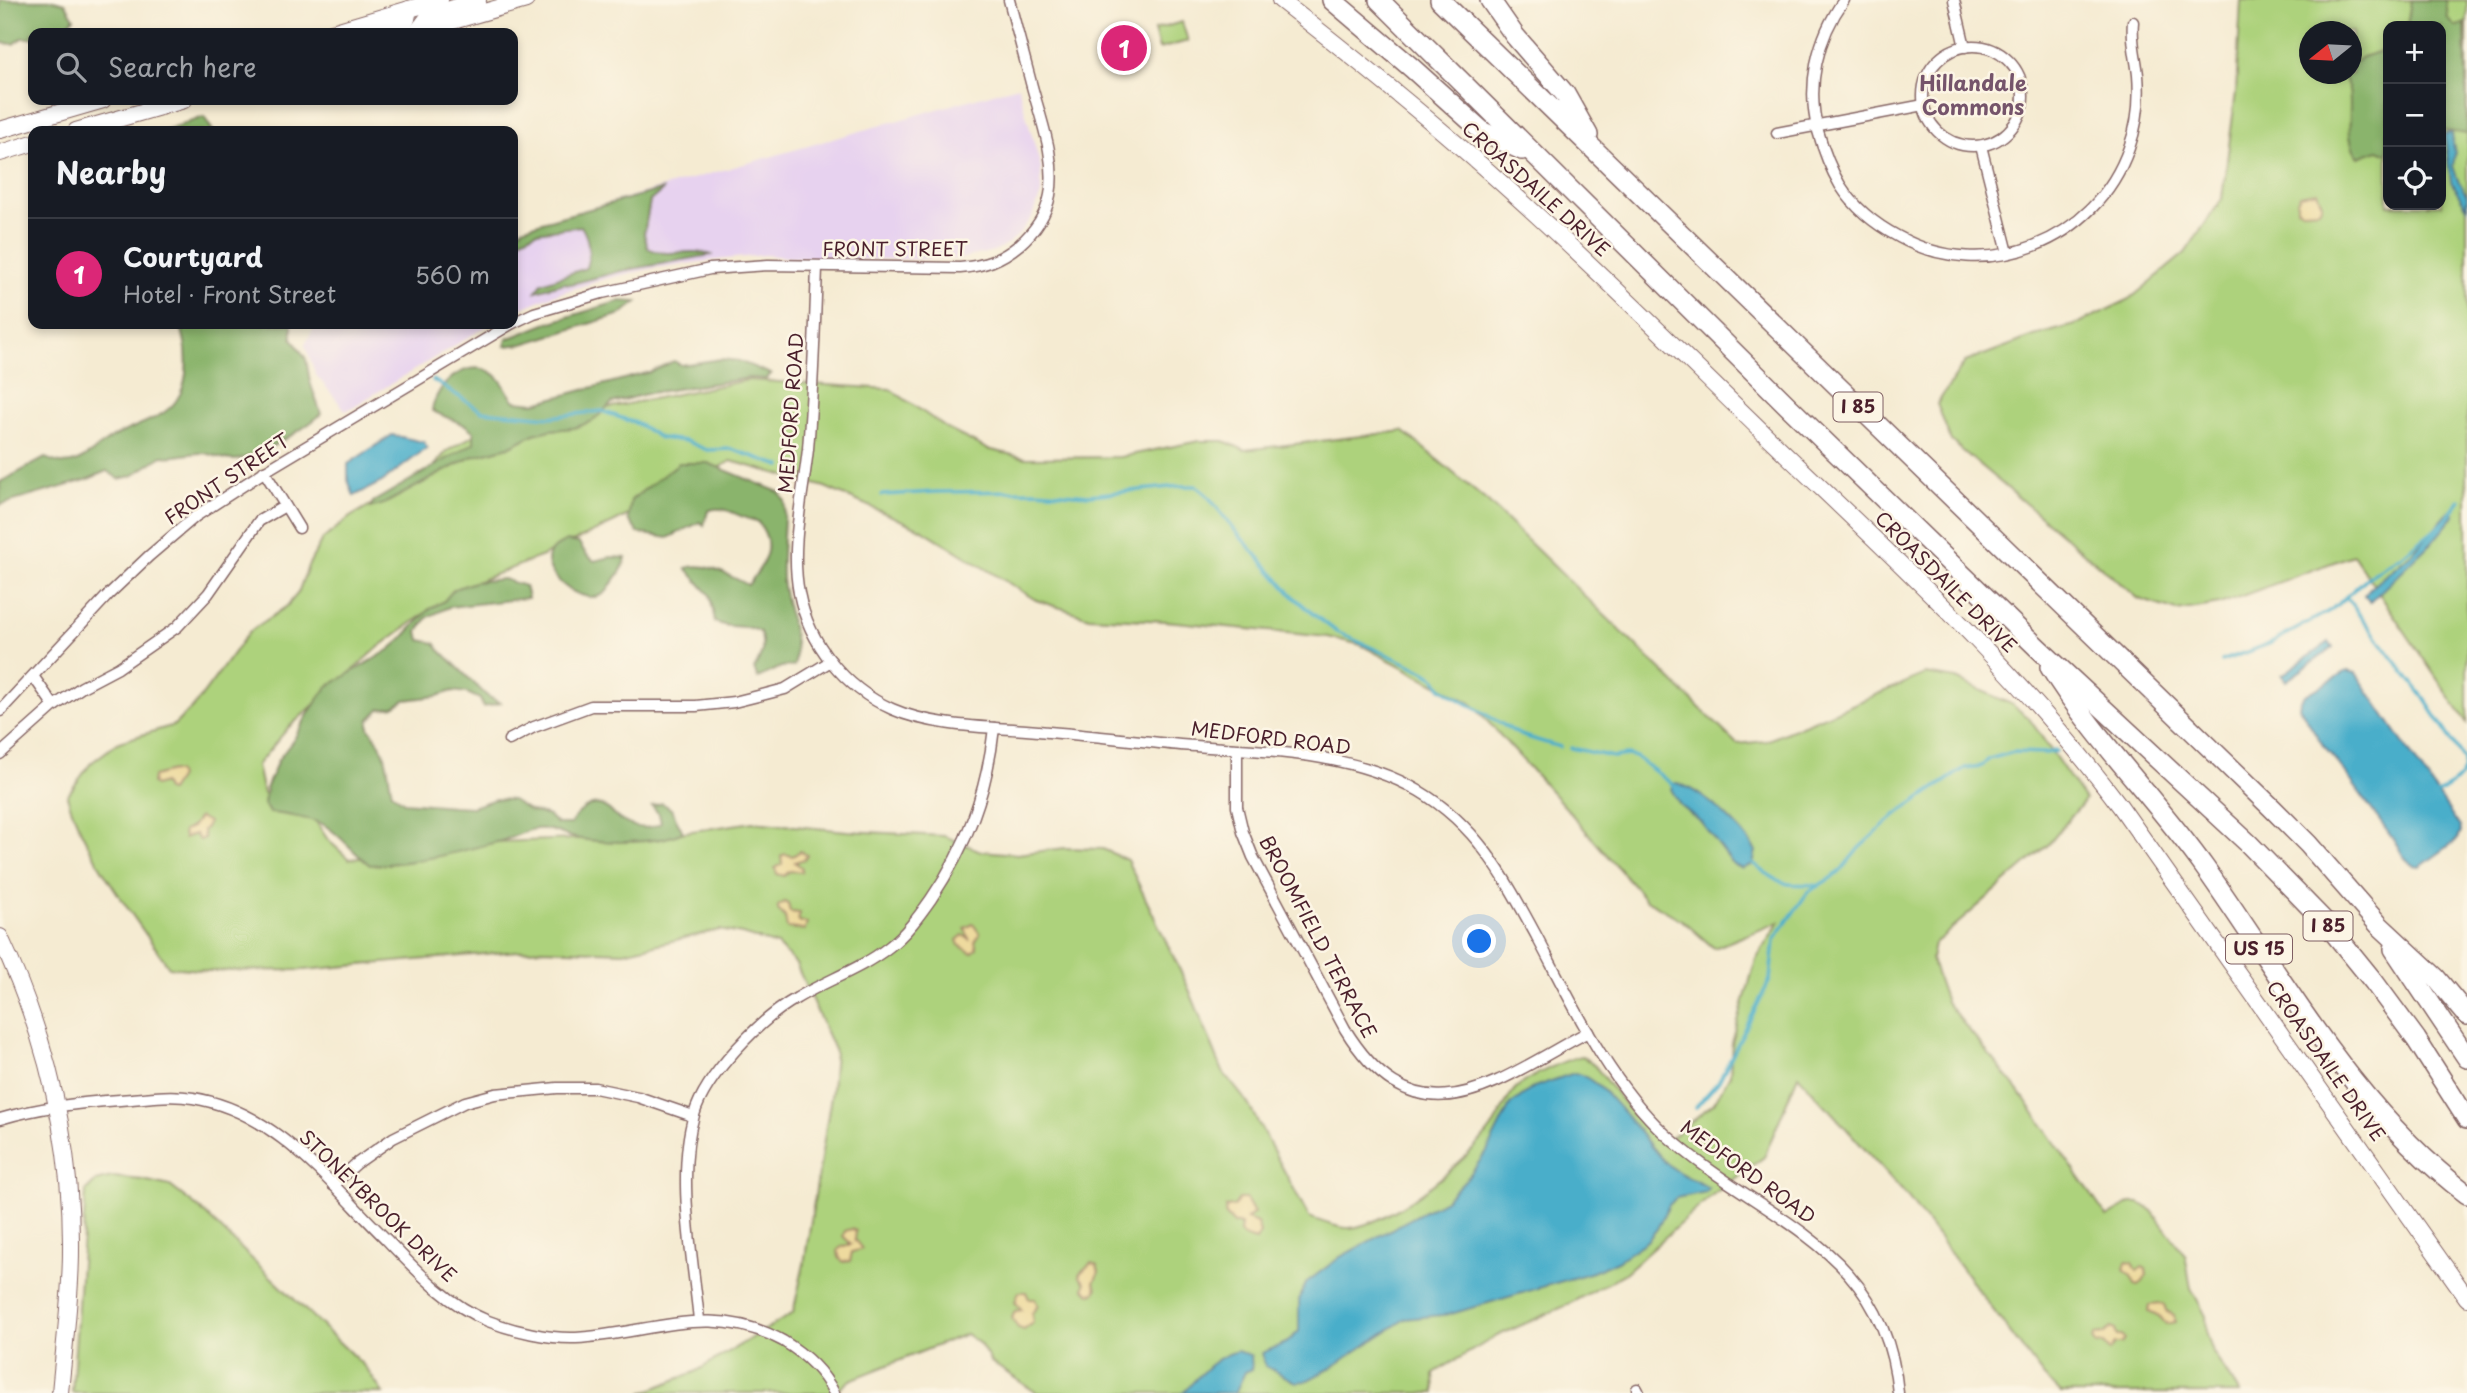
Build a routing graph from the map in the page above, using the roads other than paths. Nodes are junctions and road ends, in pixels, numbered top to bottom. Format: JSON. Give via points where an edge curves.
{"nodes":[{"id":1,"x":440,"y":0,"type":"edge"},
{"id":2,"x":478,"y":0,"type":"edge"},
{"id":3,"x":526,"y":0,"type":"edge"},
{"id":4,"x":1009,"y":0,"type":"edge"},
{"id":5,"x":1280,"y":0,"type":"edge"},
{"id":6,"x":1332,"y":0,"type":"edge"},
{"id":7,"x":1379,"y":0,"type":"edge"},
{"id":8,"x":1440,"y":0,"type":"edge"},
{"id":9,"x":1490,"y":0,"type":"edge"},
{"id":10,"x":1844,"y":0,"type":"edge"},
{"id":11,"x":1954,"y":0,"type":"edge"},
{"id":12,"x":408,"y":4,"type":"edge"},
{"id":13,"x":2133,"y":22,"type":"dead end"},
{"id":14,"x":343,"y":28,"type":"edge"},
{"id":15,"x":383,"y":28,"type":"edge"},
{"id":16,"x":417,"y":28,"type":"edge"},
{"id":17,"x":428,"y":28,"type":"edge"},
{"id":18,"x":1965,"y":47,"type":"junction"},
{"id":19,"x":86,"y":105,"type":"edge"},
{"id":20,"x":167,"y":105,"type":"edge"},
{"id":21,"x":1924,"y":105,"type":"junction"},
{"id":22,"x":93,"y":126,"type":"edge"},
{"id":23,"x":1817,"y":126,"type":"junction"},
{"id":24,"x":0,"y":130,"type":"edge"},
{"id":25,"x":1776,"y":133,"type":"dead end"},
{"id":26,"x":28,"y":145,"type":"edge"},
{"id":27,"x":1981,"y":146,"type":"junction"},
{"id":28,"x":0,"y":153,"type":"edge"},
{"id":29,"x":1533,"y":155,"type":"junction"},
{"id":30,"x":1598,"y":155,"type":"junction"},
{"id":31,"x":2008,"y":253,"type":"junction"},
{"id":32,"x":817,"y":267,"type":"junction"},
{"id":33,"x":518,"y":320,"type":"edge"},
{"id":34,"x":502,"y":329,"type":"edge"},
{"id":35,"x":264,"y":471,"type":"junction"},
{"id":36,"x":285,"y":506,"type":"junction"},
{"id":37,"x":299,"y":528,"type":"dead end"},
{"id":38,"x":2038,"y":648,"type":"junction"},
{"id":39,"x":831,"y":661,"type":"junction"},
{"id":40,"x":33,"y":676,"type":"junction"},
{"id":41,"x":54,"y":706,"type":"junction"},
{"id":42,"x":0,"y":711,"type":"edge"},
{"id":43,"x":994,"y":728,"type":"junction"},
{"id":44,"x":509,"y":740,"type":"dead end"},
{"id":45,"x":1237,"y":750,"type":"junction"},
{"id":46,"x":0,"y":754,"type":"edge"},
{"id":47,"x":2379,"y":925,"type":"junction"},
{"id":48,"x":0,"y":937,"type":"edge"},
{"id":49,"x":2467,"y":1015,"type":"edge"},
{"id":50,"x":1588,"y":1032,"type":"junction"},
{"id":51,"x":2467,"y":1058,"type":"edge"},
{"id":52,"x":57,"y":1104,"type":"junction"},
{"id":53,"x":693,"y":1116,"type":"junction"},
{"id":54,"x":0,"y":1119,"type":"edge"},
{"id":55,"x":2467,"y":1119,"type":"edge"},
{"id":56,"x":333,"y":1185,"type":"junction"},
{"id":57,"x":2463,"y":1191,"type":"edge"},
{"id":58,"x":2467,"y":1298,"type":"edge"},
{"id":59,"x":699,"y":1320,"type":"junction"},
{"id":60,"x":60,"y":1393,"type":"edge"},
{"id":61,"x":834,"y":1393,"type":"edge"},
{"id":62,"x":1898,"y":1393,"type":"edge"}],
"edges":[{"from":1,"to":12,"type":"street"},
{"from":2,"to":16,"type":"street","via":[[429,16]]},
{"from":3,"to":17,"type":"street"},
{"from":4,"to":32,"type":"street","name":"FRONT STREET","via":[[1044,128],[1050,168],[1050,197],[1041,221],[1009,253],[979,267]]},
{"from":5,"to":58,"type":"street","name":"CROASDAILE DRIVE","via":[[1526,206],[1960,622],[2033,698],[2120,806]]},
{"from":6,"to":29,"type":"highway","via":[[1483,132]]},
{"from":7,"to":29,"type":"highway","number":"I 85"},
{"from":8,"to":30,"type":"highway","number":"I 85"},
{"from":9,"to":30,"type":"highway","via":[[1565,94]]},
{"from":10,"to":23,"type":"street","via":[[1818,51],[1812,92]]},
{"from":11,"to":18,"type":"street"},
{"from":12,"to":14,"type":"street"},
{"from":12,"to":15,"type":"street","via":[[407,19]]},
{"from":13,"to":31,"type":"street","via":[[2138,102],[2119,172],[2106,194],[2076,223],[2059,235]]},
{"from":18,"to":21,"type":"street","via":[[1936,63],[1925,83]]},
{"from":18,"to":27,"type":"street","via":[[1987,48],[2006,59],[2022,88],[2021,111],[2010,130]]},
{"from":19,"to":24,"type":"street"},
{"from":20,"to":22,"type":"street"},
{"from":21,"to":23,"type":"street"},
{"from":21,"to":27,"type":"street","via":[[1933,125],[1949,140]]},
{"from":23,"to":25,"type":"street"},
{"from":23,"to":31,"type":"street","via":[[1840,186],[1884,229],[1928,250],[1953,255]]},
{"from":26,"to":28,"type":"street"},
{"from":27,"to":31,"type":"street"},
{"from":29,"to":38,"type":"highway","number":"I 85"},
{"from":30,"to":47,"type":"highway","number":"I 85","via":[[2271,807]]},
{"from":32,"to":33,"type":"street","name":"FRONT STREET","via":[[710,269],[603,293]]},
{"from":32,"to":39,"type":"street","name":"MEDFORD ROAD","via":[[813,387],[797,567],[806,618]]},
{"from":34,"to":35,"type":"street","name":"FRONT STREET"},
{"from":35,"to":36,"type":"street"},
{"from":35,"to":40,"type":"street","name":"FRONT STREET","via":[[196,516],[149,556]]},
{"from":36,"to":37,"type":"street"},
{"from":36,"to":41,"type":"street","via":[[259,521],[208,594],[177,627]]},
{"from":38,"to":55,"type":"highway","number":"I 85","via":[[2248,843],[2327,924],[2402,1020]]},
{"from":38,"to":57,"type":"highway","number":"US 15","via":[[2070,700],[2204,867],[2342,1064],[2421,1154]]},
{"from":39,"to":43,"type":"street","name":"MEDFORD ROAD","via":[[846,679],[895,711]]},
{"from":39,"to":44,"type":"street","via":[[785,689],[734,702],[591,706]]},
{"from":40,"to":41,"type":"street"},
{"from":40,"to":42,"type":"street","name":"FRONT STREET"},
{"from":41,"to":46,"type":"street"},
{"from":43,"to":45,"type":"street","name":"MEDFORD ROAD"},
{"from":43,"to":53,"type":"street","via":[[975,819],[957,858],[921,913],[877,957],[798,997],[768,1018],[713,1078]]},
{"from":45,"to":50,"type":"street","name":"MEDFORD ROAD","via":[[1322,759],[1376,772],[1418,790],[1456,817],[1497,865]]},
{"from":45,"to":50,"type":"street","name":"BROOMFIELD TERRACE","via":[[1237,807],[1253,857],[1345,1029],[1385,1076],[1412,1092],[1470,1093],[1525,1069]]},
{"from":47,"to":49,"type":"highway","via":[[2436,978]]},
{"from":47,"to":51,"type":"highway","number":"I 85"},
{"from":48,"to":52,"type":"street","via":[[36,1023]]},
{"from":50,"to":62,"type":"street","name":"MEDFORD ROAD","via":[[1624,1086],[1666,1135],[1811,1238],[1852,1276],[1870,1301],[1889,1343]]},
{"from":52,"to":54,"type":"street","name":"STONEYBROOK DRIVE"},
{"from":52,"to":56,"type":"street","name":"STONEYBROOK DRIVE","via":[[168,1097],[211,1102],[265,1125]]},
{"from":52,"to":60,"type":"street","via":[[71,1248]]},
{"from":53,"to":56,"type":"street","via":[[595,1088],[495,1094],[465,1102],[393,1138]]},
{"from":53,"to":59,"type":"street","via":[[685,1176]]},
{"from":56,"to":59,"type":"street","name":"STONEYBROOK DRIVE","via":[[428,1281],[488,1321],[575,1338]]},
{"from":59,"to":61,"type":"street","name":"STONEYBROOK DRIVE","via":[[741,1324],[779,1339],[814,1366]]}]}
